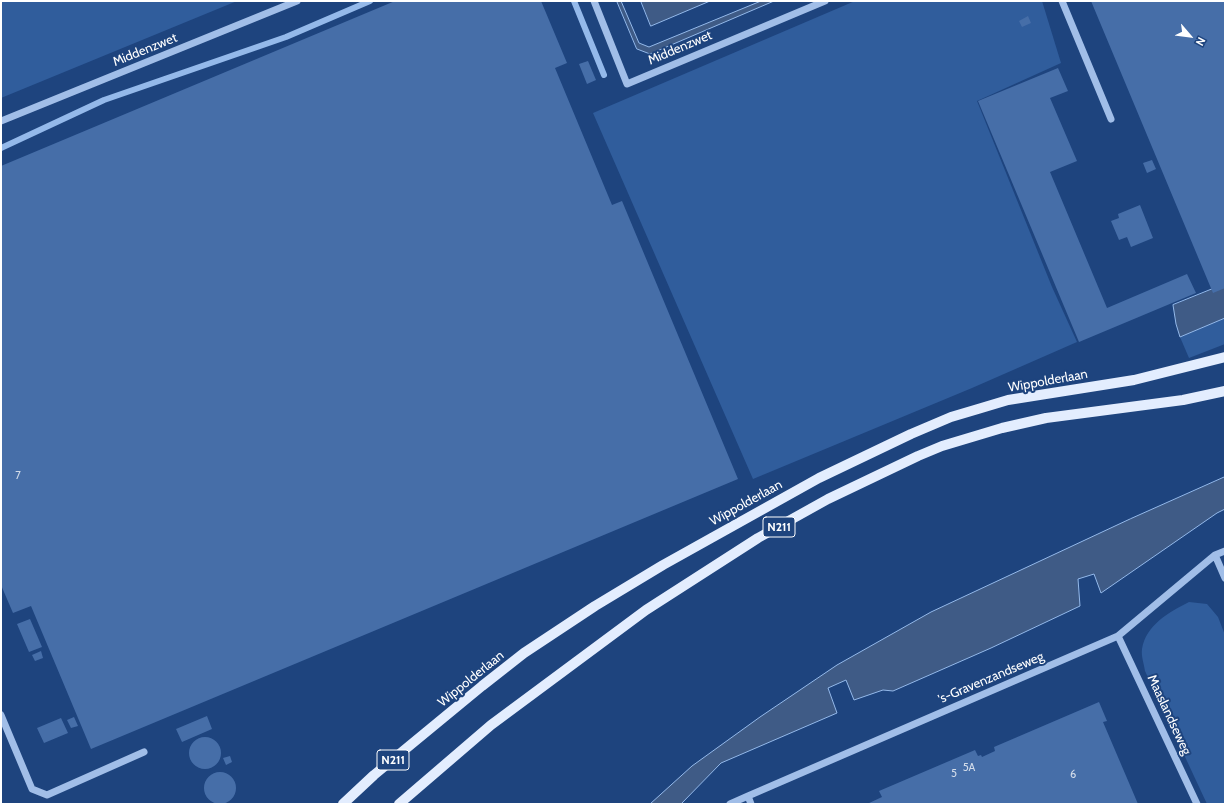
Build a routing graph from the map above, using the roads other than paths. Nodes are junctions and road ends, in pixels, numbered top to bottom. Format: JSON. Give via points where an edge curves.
{"nodes":[{"id":1,"x":298,"y":1,"type":"edge"},
{"id":2,"x":594,"y":1,"type":"edge"},
{"id":3,"x":825,"y":1,"type":"edge"},
{"id":4,"x":1062,"y":1,"type":"edge"},
{"id":5,"x":1111,"y":119,"type":"dead end"},
{"id":6,"x":1,"y":121,"type":"edge"},
{"id":7,"x":1225,"y":357,"type":"edge"},
{"id":8,"x":1225,"y":391,"type":"edge"},
{"id":9,"x":1225,"y":551,"type":"edge"},
{"id":10,"x":1216,"y":555,"type":"junction"},
{"id":11,"x":1225,"y":578,"type":"edge"},
{"id":12,"x":1118,"y":636,"type":"junction"},
{"id":13,"x":1,"y":715,"type":"edge"},
{"id":14,"x":144,"y":752,"type":"dead end"},
{"id":15,"x":748,"y":796,"type":"junction"},
{"id":16,"x":343,"y":804,"type":"edge"},
{"id":17,"x":399,"y":804,"type":"edge"},
{"id":18,"x":730,"y":804,"type":"edge"},
{"id":19,"x":751,"y":804,"type":"edge"},
{"id":20,"x":1197,"y":804,"type":"edge"}],
"edges":[{"from":1,"to":6,"type":"street","name":"Middenzwet"},
{"from":2,"to":3,"type":"street","name":"Middenzwet","via":[[627,84]]},
{"from":4,"to":5,"type":"street"},
{"from":7,"to":16,"type":"main road","name":"Wippolderlaan","number":"N211","via":[[1134,380],[1015,399],[951,417],[819,478],[663,565],[530,649],[374,775]]},
{"from":8,"to":17,"type":"main road","number":"N211","via":[[1182,400],[1046,418],[1002,428],[942,446],[828,499],[758,538],[646,610],[491,725]]},
{"from":9,"to":10,"type":"street","name":"'s-Gravenzandseweg"},
{"from":10,"to":11,"type":"street"},
{"from":10,"to":12,"type":"street","name":"'s-Gravenzandseweg"},
{"from":12,"to":15,"type":"street","name":"'s-Gravenzandseweg"},
{"from":12,"to":20,"type":"street","name":"Maaslandseweg"},
{"from":13,"to":14,"type":"street","via":[[32,789],[47,795]]},
{"from":15,"to":18,"type":"street","name":"'s-Gravenzandseweg"},
{"from":15,"to":19,"type":"street"}]}
